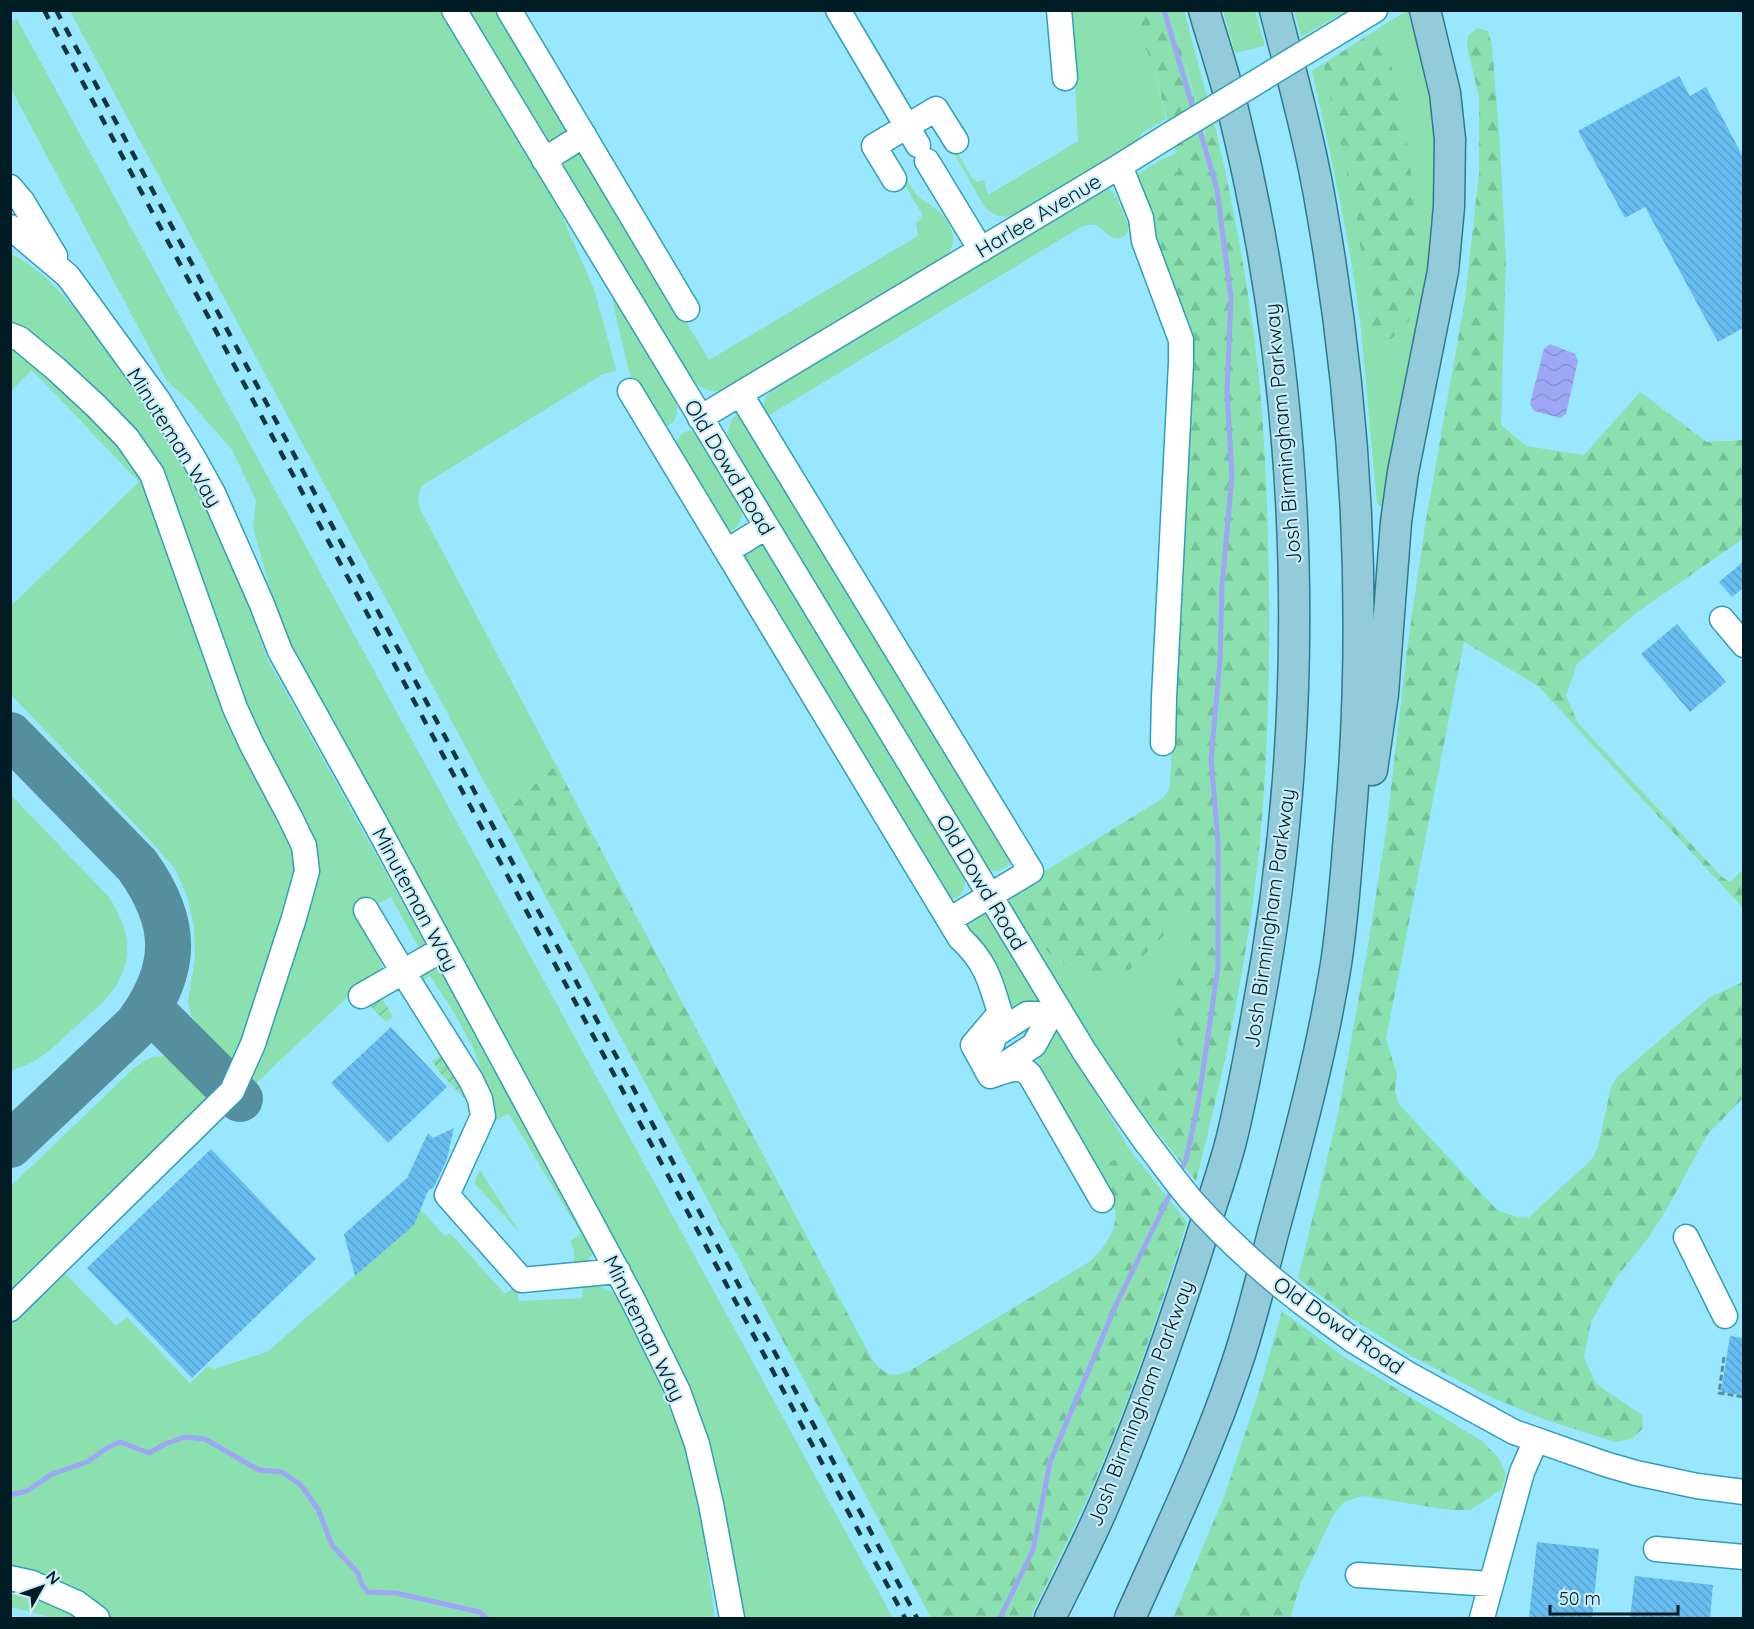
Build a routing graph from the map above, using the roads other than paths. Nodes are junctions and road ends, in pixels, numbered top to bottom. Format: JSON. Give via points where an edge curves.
{"nodes":[{"id":1,"x":454,"y":10,"type":"edge"},
{"id":2,"x":509,"y":10,"type":"edge"},
{"id":3,"x":838,"y":10,"type":"edge"},
{"id":4,"x":1059,"y":10,"type":"edge"},
{"id":5,"x":1204,"y":10,"type":"edge"},
{"id":6,"x":1275,"y":10,"type":"edge"},
{"id":7,"x":1375,"y":10,"type":"edge"},
{"id":8,"x":1425,"y":10,"type":"edge"},
{"id":9,"x":1065,"y":78,"type":"dead end"},
{"id":10,"x":584,"y":135,"type":"junction"},
{"id":11,"x":956,"y":141,"type":"dead end"},
{"id":12,"x":917,"y":144,"type":"junction"},
{"id":13,"x":544,"y":160,"type":"junction"},
{"id":14,"x":1115,"y":169,"type":"junction"},
{"id":15,"x":894,"y":180,"type":"dead end"},
{"id":16,"x":10,"y":188,"type":"edge"},
{"id":17,"x":10,"y":227,"type":"edge"},
{"id":18,"x":981,"y":250,"type":"junction"},
{"id":19,"x":68,"y":276,"type":"junction"},
{"id":20,"x":687,"y":309,"type":"dead end"},
{"id":21,"x":10,"y":334,"type":"edge"},
{"id":22,"x":630,"y":391,"type":"dead end"},
{"id":23,"x":741,"y":395,"type":"junction"},
{"id":24,"x":700,"y":418,"type":"junction"},
{"id":25,"x":764,"y":523,"type":"junction"},
{"id":26,"x":724,"y":547,"type":"junction"},
{"id":27,"x":1722,"y":619,"type":"dead end"},
{"id":28,"x":1743,"y":645,"type":"edge"},
{"id":29,"x":1163,"y":743,"type":"dead end"},
{"id":30,"x":987,"y":891,"type":"junction"},
{"id":31,"x":366,"y":910,"type":"dead end"},
{"id":32,"x":946,"y":916,"type":"junction"},
{"id":33,"x":443,"y":949,"type":"junction"},
{"id":34,"x":1336,"y":964,"type":"junction"},
{"id":35,"x":403,"y":972,"type":"junction"},
{"id":36,"x":362,"y":996,"type":"dead end"},
{"id":37,"x":1046,"y":1019,"type":"junction"},
{"id":38,"x":988,"y":1061,"type":"junction"},
{"id":39,"x":1102,"y":1200,"type":"dead end"},
{"id":40,"x":1686,"y":1238,"type":"dead end"},
{"id":41,"x":618,"y":1271,"type":"junction"},
{"id":42,"x":10,"y":1309,"type":"edge"},
{"id":43,"x":1725,"y":1316,"type":"dead end"},
{"id":44,"x":1536,"y":1440,"type":"junction"},
{"id":45,"x":1743,"y":1492,"type":"edge"},
{"id":46,"x":1656,"y":1549,"type":"dead end"},
{"id":47,"x":1743,"y":1557,"type":"edge"},
{"id":48,"x":1358,"y":1575,"type":"dead end"},
{"id":49,"x":10,"y":1578,"type":"edge"},
{"id":50,"x":1491,"y":1584,"type":"junction"},
{"id":51,"x":97,"y":1618,"type":"edge"},
{"id":52,"x":732,"y":1618,"type":"edge"},
{"id":53,"x":1050,"y":1618,"type":"edge"},
{"id":54,"x":1130,"y":1618,"type":"edge"},
{"id":55,"x":1482,"y":1618,"type":"edge"}],
"edges":[{"from":1,"to":13,"type":"street","name":"Old Dowd Road"},
{"from":2,"to":10,"type":"street"},
{"from":3,"to":12,"type":"street"},
{"from":4,"to":9,"type":"street"},
{"from":5,"to":53,"type":"main road","name":"Josh Birmingham Parkway","via":[[1234,112],[1256,216],[1283,402],[1294,589],[1286,814],[1267,963],[1229,1147],[1161,1362],[1106,1501]]},
{"from":6,"to":34,"type":"main road","via":[[1322,208],[1340,323],[1355,473],[1360,610],[1357,747]]},
{"from":7,"to":14,"type":"street","name":"Harlee Avenue","bridge":true},
{"from":8,"to":34,"type":"main road","via":[[1445,93],[1450,139],[1449,207],[1443,271],[1396,522],[1382,705],[1367,807]]},
{"from":10,"to":13,"type":"street"},
{"from":10,"to":20,"type":"street"},
{"from":11,"to":12,"type":"street","via":[[936,109]]},
{"from":12,"to":15,"type":"street","via":[[874,146]]},
{"from":12,"to":18,"type":"street"},
{"from":13,"to":24,"type":"street","name":"Old Dowd Road"},
{"from":14,"to":18,"type":"street","name":"Harlee Avenue"},
{"from":14,"to":29,"type":"street","via":[[1141,218],[1144,241],[1181,340]]},
{"from":16,"to":19,"type":"street"},
{"from":17,"to":19,"type":"street","name":"Minuteman Way"},
{"from":18,"to":23,"type":"street","name":"Harlee Avenue"},
{"from":19,"to":33,"type":"street","name":"Minuteman Way","via":[[158,400],[213,493],[280,651]]},
{"from":21,"to":42,"type":"street","via":[[96,406],[127,438],[152,474],[235,708],[304,846],[307,871],[256,1034],[232,1091]]},
{"from":22,"to":26,"type":"street"},
{"from":23,"to":24,"type":"street","name":"Harlee Avenue"},
{"from":23,"to":30,"type":"street","via":[[1028,866]]},
{"from":24,"to":25,"type":"street","name":"Old Dowd Road"},
{"from":25,"to":26,"type":"street"},
{"from":25,"to":30,"type":"street","name":"Old Dowd Road"},
{"from":26,"to":32,"type":"street"},
{"from":27,"to":28,"type":"street"},
{"from":30,"to":32,"type":"street"},
{"from":30,"to":37,"type":"street","name":"Old Dowd Road"},
{"from":31,"to":35,"type":"street"},
{"from":32,"to":38,"type":"street","via":[[983,965],[1000,1013],[973,1045]]},
{"from":33,"to":35,"type":"street"},
{"from":33,"to":41,"type":"street","name":"Minuteman Way"},
{"from":34,"to":54,"type":"main road","via":[[1308,1103],[1237,1365],[1194,1476]]},
{"from":35,"to":36,"type":"street"},
{"from":35,"to":41,"type":"street","via":[[480,1100],[483,1116],[447,1195],[522,1280]]},
{"from":37,"to":38,"type":"street","via":[[1033,1023]]},
{"from":37,"to":44,"type":"street","name":"Old Dowd Road","bridge":true,"via":[[1124,1111],[1191,1199],[1288,1294],[1408,1374]]},
{"from":38,"to":39,"type":"street","via":[[1026,1070]]},
{"from":40,"to":43,"type":"street"},
{"from":41,"to":52,"type":"street","name":"Minuteman Way","via":[[678,1391],[697,1444]]},
{"from":44,"to":45,"type":"street","name":"Old Dowd Road","via":[[1635,1473]]},
{"from":44,"to":50,"type":"street","via":[[1522,1473]]},
{"from":46,"to":47,"type":"street"},
{"from":48,"to":50,"type":"street"},
{"from":49,"to":51,"type":"street","via":[[32,1583],[77,1603]]},
{"from":50,"to":55,"type":"street"}]}
